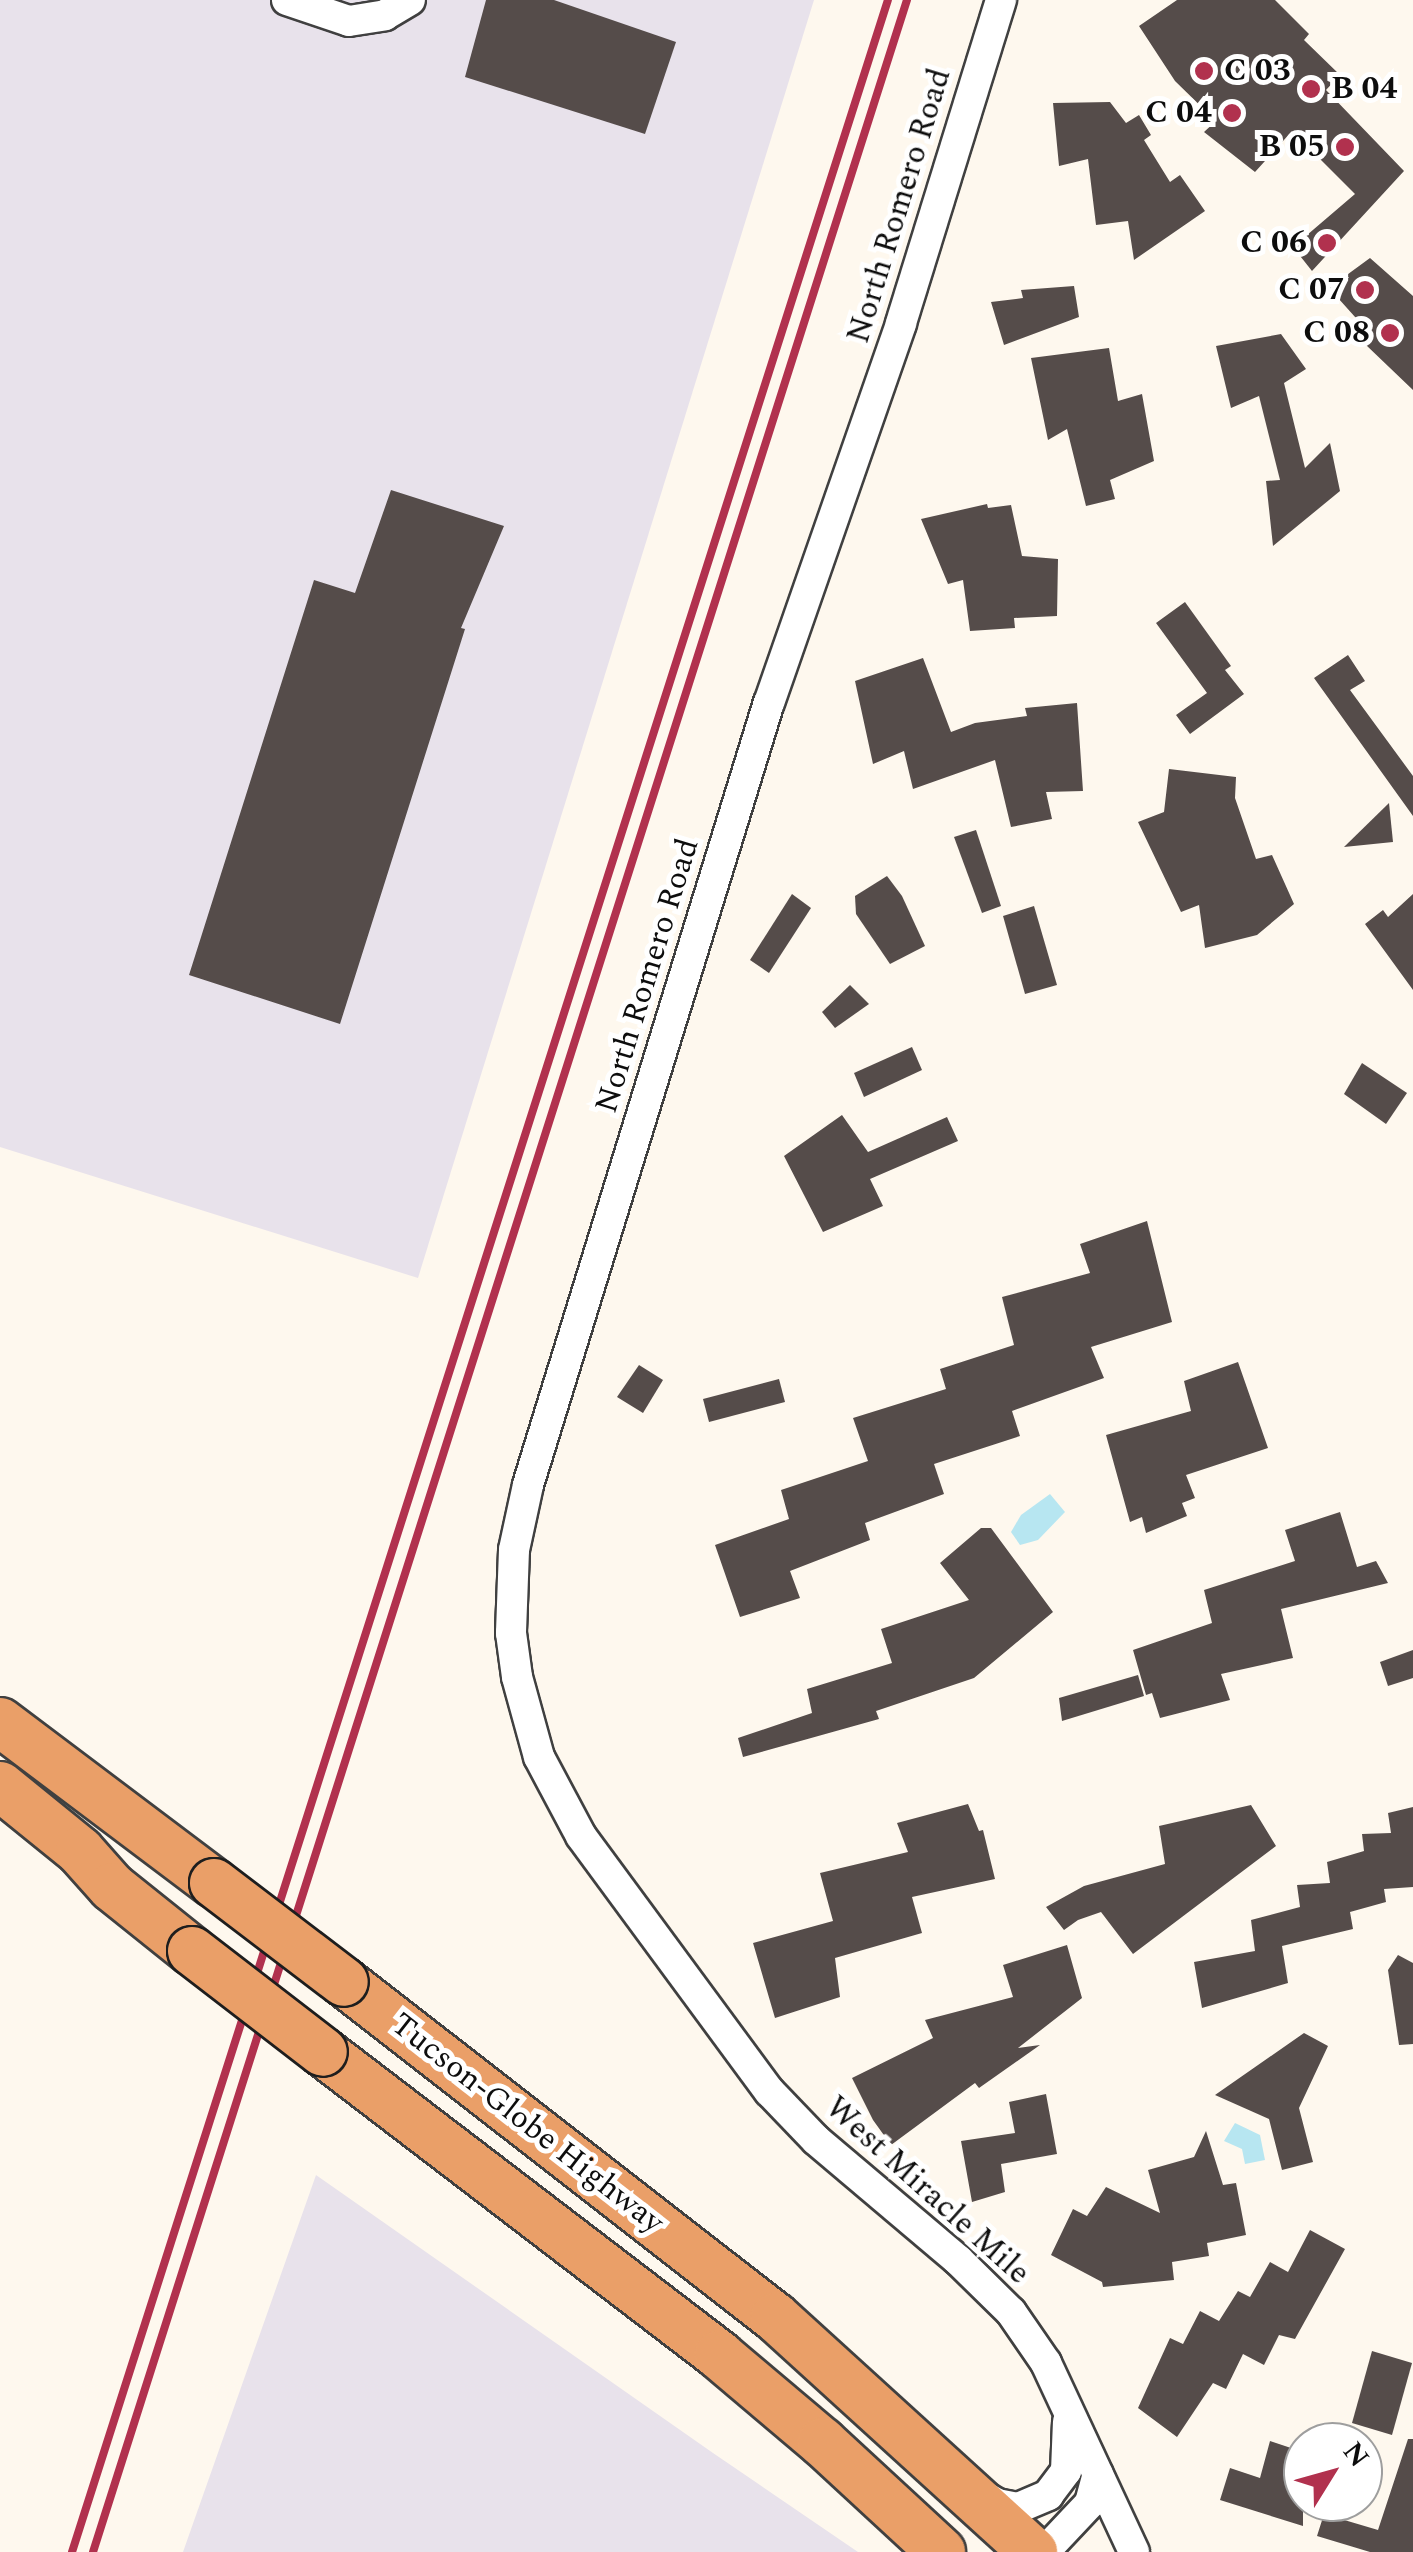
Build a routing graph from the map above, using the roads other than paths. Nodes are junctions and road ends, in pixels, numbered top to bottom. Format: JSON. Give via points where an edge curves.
{"nodes":[{"id":1,"x":287,"y":0,"type":"edge"},
{"id":2,"x":410,"y":0,"type":"edge"},
{"id":3,"x":1001,"y":0,"type":"edge"},
{"id":4,"x":0,"y":1722,"type":"edge"},
{"id":5,"x":0,"y":1786,"type":"edge"},
{"id":6,"x":0,"y":1812,"type":"edge"},
{"id":7,"x":112,"y":1888,"type":"junction"},
{"id":8,"x":667,"y":1956,"type":"joint"},
{"id":9,"x":1063,"y":2399,"type":"junction"},
{"id":10,"x":938,"y":2462,"type":"junction"},
{"id":11,"x":1098,"y":2474,"type":"junction"},
{"id":12,"x":941,"y":2552,"type":"edge"},
{"id":13,"x":1033,"y":2552,"type":"edge"},
{"id":14,"x":1044,"y":2552,"type":"edge"},
{"id":15,"x":1134,"y":2552,"type":"edge"}],
"edges":[{"from":1,"to":2,"type":"street","via":[[349,21],[385,15]]},
{"from":3,"to":8,"type":"street","name":"North Romero Road","via":[[901,324],[769,702],[528,1484],[514,1550],[513,1648],[539,1757],[581,1836]]},
{"from":4,"to":10,"type":"highway","name":"Tucson-Globe Highway","bridge":true,"via":[[726,2277]]},
{"from":5,"to":7,"type":"highway","name":"Tucson-Globe Highway","via":[[80,1852]]},
{"from":6,"to":7,"type":"highway","via":[[79,1873]]},
{"from":7,"to":12,"type":"highway","name":"Tucson-Globe Highway","bridge":true,"via":[[719,2354]]},
{"from":8,"to":9,"type":"street","name":"West Miracle Mile","via":[[794,2118],[998,2297],[1034,2344]]},
{"from":9,"to":10,"type":"street","via":[[1069,2458],[1062,2480],[1038,2501],[1018,2508],[997,2504]]},
{"from":9,"to":11,"type":"street","name":"West Miracle Mile"},
{"from":10,"to":13,"type":"highway","name":"Tucson-Globe Highway"},
{"from":11,"to":14,"type":"street","via":[[1090,2503]]},
{"from":11,"to":15,"type":"street","name":"West Miracle Mile"}]}
